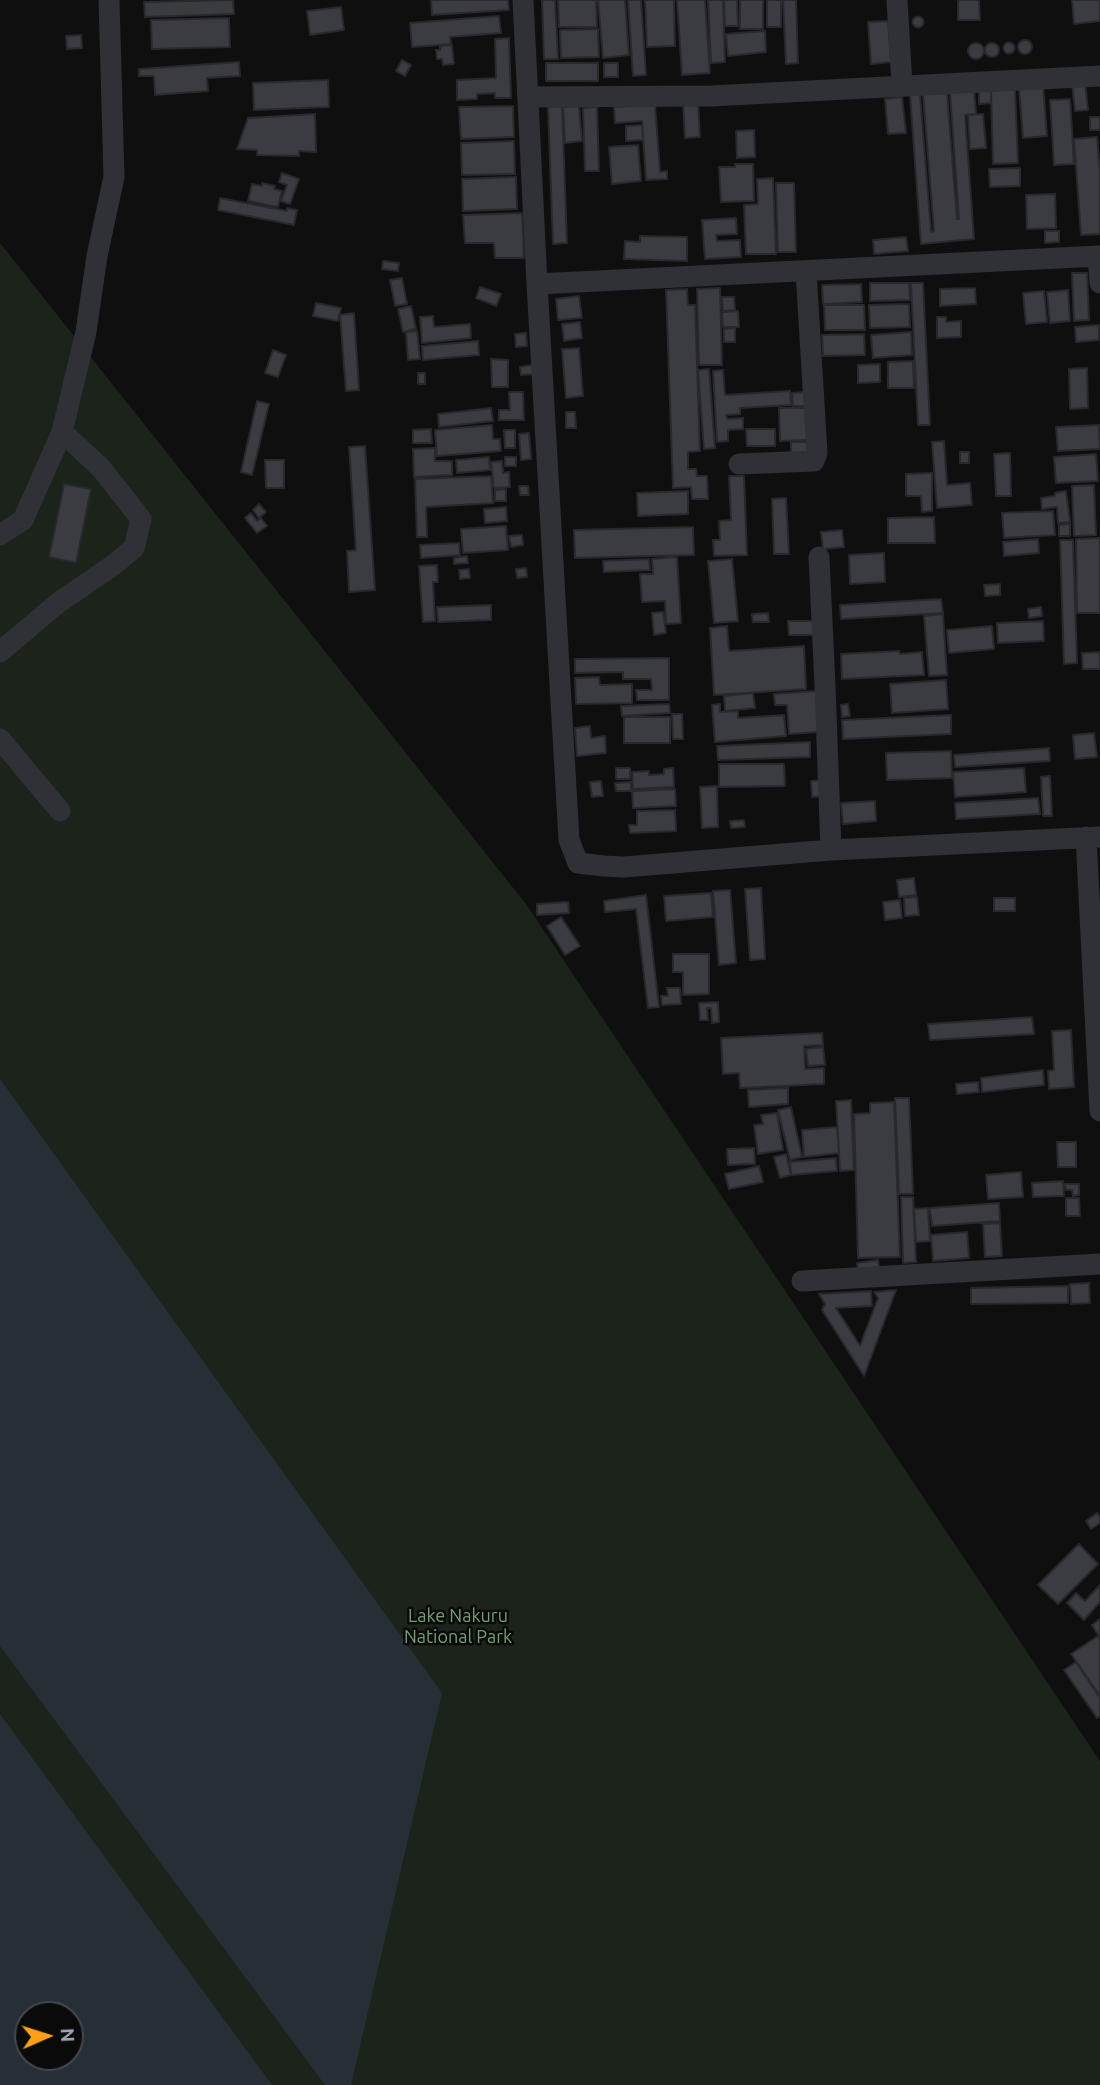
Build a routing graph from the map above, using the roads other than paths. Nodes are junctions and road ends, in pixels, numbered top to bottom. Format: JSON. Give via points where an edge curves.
{"nodes":[{"id":1,"x":109,"y":0,"type":"edge"},
{"id":2,"x":523,"y":0,"type":"edge"},
{"id":3,"x":897,"y":0,"type":"edge"},
{"id":4,"x":1100,"y":76,"type":"edge"},
{"id":5,"x":902,"y":86,"type":"junction"},
{"id":6,"x":528,"y":97,"type":"junction"},
{"id":7,"x":1099,"y":256,"type":"edge"},
{"id":8,"x":806,"y":271,"type":"junction"},
{"id":9,"x":1100,"y":283,"type":"edge"},
{"id":10,"x":537,"y":284,"type":"junction"},
{"id":11,"x":62,"y":432,"type":"junction"},
{"id":12,"x":739,"y":464,"type":"dead end"},
{"id":13,"x":0,"y":535,"type":"edge"},
{"id":14,"x":819,"y":557,"type":"dead end"},
{"id":15,"x":0,"y":652,"type":"edge"},
{"id":16,"x":0,"y":739,"type":"edge"},
{"id":17,"x":60,"y":811,"type":"dead end"},
{"id":18,"x":1093,"y":837,"type":"edge"},
{"id":19,"x":831,"y":850,"type":"junction"},
{"id":20,"x":1100,"y":1111,"type":"edge"},
{"id":21,"x":1100,"y":1264,"type":"edge"},
{"id":22,"x":802,"y":1281,"type":"dead end"}],
"edges":[{"from":1,"to":11,"type":"street","via":[[114,177],[86,332]]},
{"from":2,"to":6,"type":"street"},
{"from":3,"to":5,"type":"street"},
{"from":4,"to":5,"type":"street"},
{"from":5,"to":6,"type":"street","via":[[711,96]]},
{"from":6,"to":10,"type":"street"},
{"from":7,"to":8,"type":"street"},
{"from":7,"to":9,"type":"street"},
{"from":8,"to":10,"type":"street"},
{"from":8,"to":12,"type":"street","via":[[817,453],[814,461]]},
{"from":10,"to":19,"type":"street","via":[[569,840],[578,863],[624,867]]},
{"from":11,"to":13,"type":"street","via":[[23,520]]},
{"from":11,"to":15,"type":"street","via":[[101,468],[141,519],[134,548]]},
{"from":14,"to":19,"type":"street"},
{"from":16,"to":17,"type":"street"},
{"from":18,"to":19,"type":"street"},
{"from":18,"to":20,"type":"street"},
{"from":21,"to":22,"type":"street"}]}
